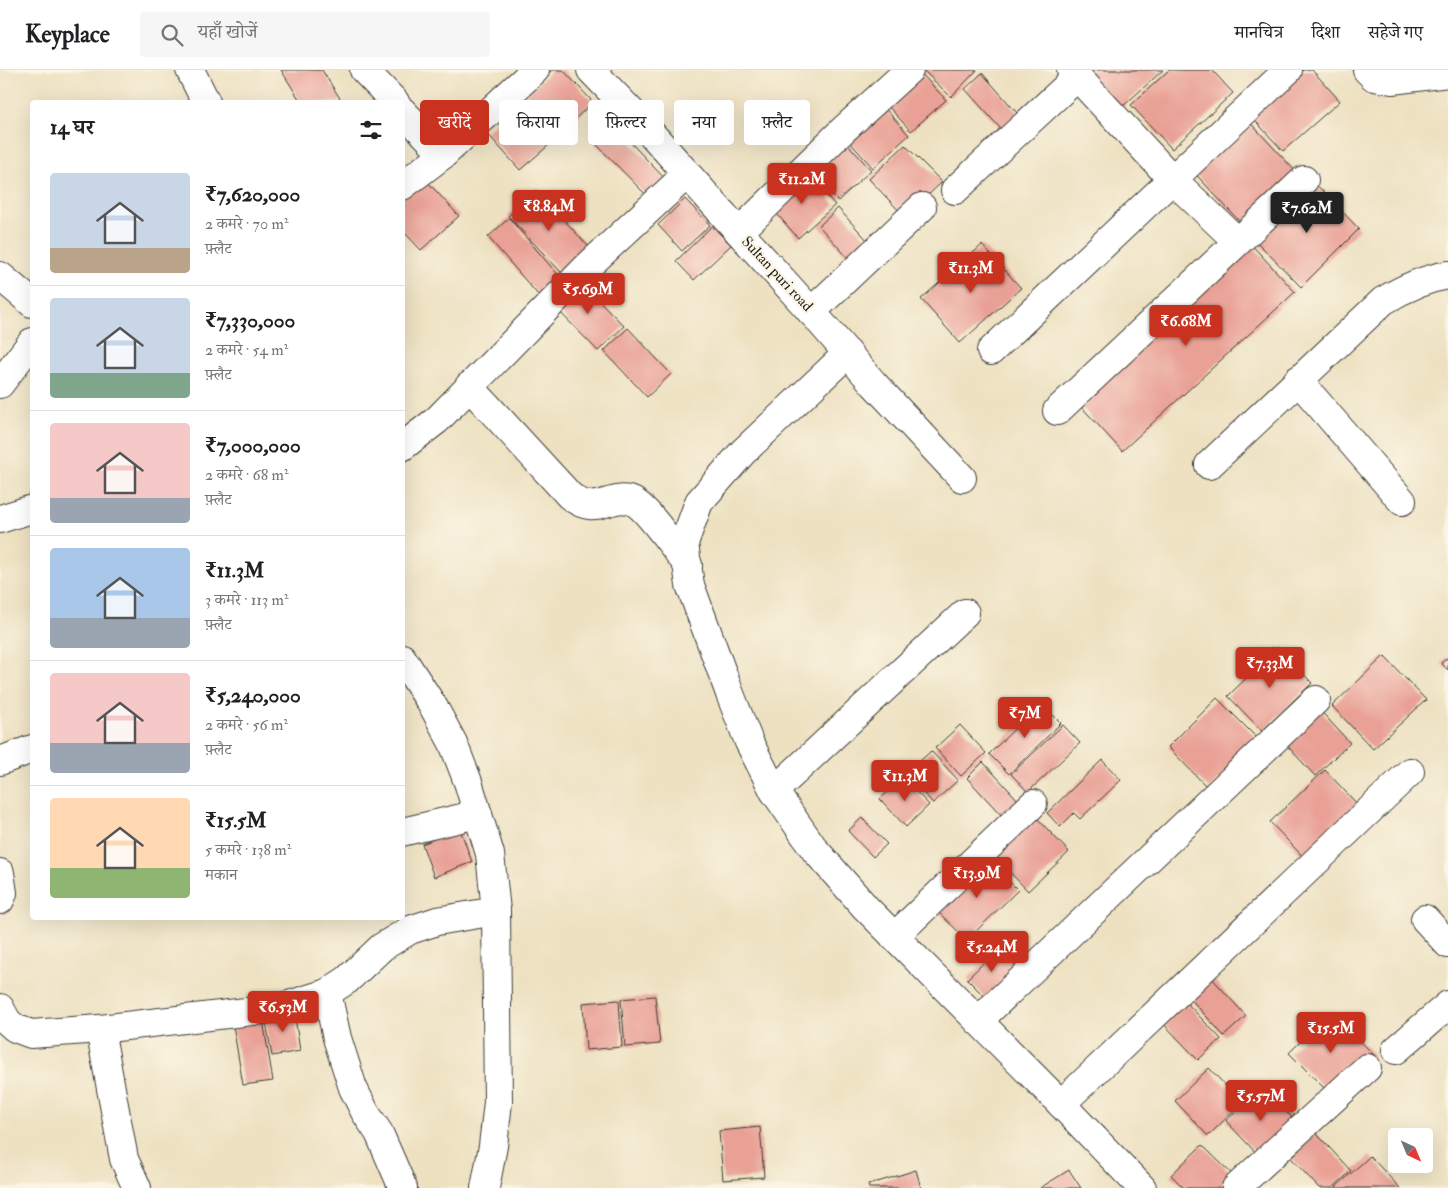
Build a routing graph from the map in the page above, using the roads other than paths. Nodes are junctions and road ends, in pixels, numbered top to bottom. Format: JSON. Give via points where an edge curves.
{"nodes":[{"id":1,"x":190,"y":70,"type":"edge"},
{"id":2,"x":364,"y":70,"type":"edge"},
{"id":3,"x":535,"y":70,"type":"edge"},
{"id":4,"x":591,"y":70,"type":"edge"},
{"id":5,"x":909,"y":70,"type":"edge"},
{"id":6,"x":1288,"y":70,"type":"edge"},
{"id":7,"x":1367,"y":70,"type":"edge"},
{"id":8,"x":1074,"y":73,"type":"edge"},
{"id":9,"x":1448,"y":74,"type":"edge"},
{"id":10,"x":205,"y":100,"type":"edge"},
{"id":11,"x":393,"y":100,"type":"edge"},
{"id":12,"x":405,"y":114,"type":"edge"},
{"id":13,"x":444,"y":154,"type":"junction"},
{"id":14,"x":687,"y":174,"type":"junction"},
{"id":15,"x":1173,"y":180,"type":"junction"},
{"id":16,"x":1304,"y":180,"type":"dead end"},
{"id":17,"x":405,"y":184,"type":"edge"},
{"id":18,"x":955,"y":190,"type":"dead end"},
{"id":19,"x":922,"y":207,"type":"dead end"},
{"id":20,"x":738,"y":232,"type":"junction"},
{"id":21,"x":1237,"y":241,"type":"junction"},
{"id":22,"x":1448,"y":275,"type":"edge"},
{"id":23,"x":0,"y":276,"type":"edge"},
{"id":24,"x":30,"y":301,"type":"edge"},
{"id":25,"x":811,"y":312,"type":"junction"},
{"id":26,"x":30,"y":345,"type":"edge"},
{"id":27,"x":991,"y":351,"type":"dead end"},
{"id":28,"x":848,"y":353,"type":"junction"},
{"id":29,"x":1298,"y":380,"type":"junction"},
{"id":30,"x":0,"y":384,"type":"edge"},
{"id":31,"x":469,"y":386,"type":"junction"},
{"id":32,"x":1057,"y":412,"type":"dead end"},
{"id":33,"x":405,"y":445,"type":"edge"},
{"id":34,"x":1209,"y":465,"type":"dead end"},
{"id":35,"x":962,"y":478,"type":"dead end"},
{"id":36,"x":1402,"y":501,"type":"dead end"},
{"id":37,"x":30,"y":517,"type":"edge"},
{"id":38,"x":0,"y":519,"type":"edge"},
{"id":39,"x":688,"y":565,"type":"junction"},
{"id":40,"x":965,"y":613,"type":"dead end"},
{"id":41,"x":405,"y":663,"type":"edge"},
{"id":42,"x":1316,"y":700,"type":"dead end"},
{"id":43,"x":30,"y":750,"type":"edge"},
{"id":44,"x":0,"y":761,"type":"edge"},
{"id":45,"x":1410,"y":772,"type":"dead end"},
{"id":46,"x":774,"y":791,"type":"junction"},
{"id":47,"x":1033,"y":804,"type":"dead end"},
{"id":48,"x":478,"y":814,"type":"junction"},
{"id":49,"x":405,"y":831,"type":"edge"},
{"id":50,"x":0,"y":873,"type":"edge"},
{"id":51,"x":0,"y":900,"type":"edge"},
{"id":52,"x":496,"y":911,"type":"junction"},
{"id":53,"x":1425,"y":920,"type":"dead end"},
{"id":54,"x":894,"y":937,"type":"junction"},
{"id":55,"x":1448,"y":944,"type":"edge"},
{"id":56,"x":327,"y":993,"type":"junction"},
{"id":57,"x":1448,"y":1005,"type":"edge"},
{"id":58,"x":0,"y":1008,"type":"edge"},
{"id":59,"x":978,"y":1021,"type":"junction"},
{"id":60,"x":100,"y":1029,"type":"junction"},
{"id":61,"x":1396,"y":1050,"type":"dead end"},
{"id":62,"x":1367,"y":1068,"type":"dead end"},
{"id":63,"x":1061,"y":1104,"type":"junction"},
{"id":64,"x":137,"y":1188,"type":"edge"},
{"id":65,"x":403,"y":1188,"type":"edge"},
{"id":66,"x":485,"y":1188,"type":"edge"},
{"id":67,"x":1142,"y":1188,"type":"edge"},
{"id":68,"x":1236,"y":1188,"type":"edge"}],
"edges":[{"from":1,"to":10,"type":"street"},
{"from":2,"to":11,"type":"street"},
{"from":3,"to":13,"type":"street"},
{"from":4,"to":14,"type":"street","name":"Sultan puri road"},
{"from":5,"to":20,"type":"street"},
{"from":6,"to":15,"type":"street"},
{"from":7,"to":9,"type":"street","via":[[1374,78],[1392,80]]},
{"from":8,"to":15,"type":"street"},
{"from":8,"to":18,"type":"street"},
{"from":12,"to":13,"type":"street"},
{"from":13,"to":17,"type":"street"},
{"from":14,"to":20,"type":"street","name":"Sultan puri road"},
{"from":14,"to":31,"type":"street","via":[[587,267]]},
{"from":15,"to":21,"type":"street"},
{"from":15,"to":27,"type":"street"},
{"from":16,"to":21,"type":"street"},
{"from":19,"to":25,"type":"street"},
{"from":20,"to":25,"type":"street","name":"Sultan puri road"},
{"from":21,"to":32,"type":"street"},
{"from":22,"to":29,"type":"street","via":[[1430,278],[1383,301]]},
{"from":23,"to":24,"type":"street"},
{"from":25,"to":28,"type":"street","name":"Sultan puri road"},
{"from":26,"to":30,"type":"street"},
{"from":28,"to":35,"type":"street","name":"Sultan puri road"},
{"from":28,"to":39,"type":"street","via":[[743,452],[699,502],[684,543]]},
{"from":29,"to":34,"type":"street"},
{"from":29,"to":36,"type":"street"},
{"from":31,"to":33,"type":"street","via":[[437,420]]},
{"from":31,"to":39,"type":"street","via":[[570,496],[581,504],[593,506],[619,500],[632,501],[643,508]]},
{"from":37,"to":38,"type":"street"},
{"from":39,"to":46,"type":"street","via":[[690,585],[730,694],[749,742]]},
{"from":40,"to":46,"type":"street"},
{"from":41,"to":48,"type":"street","via":[[453,744]]},
{"from":42,"to":59,"type":"street"},
{"from":43,"to":44,"type":"street"},
{"from":45,"to":63,"type":"street"},
{"from":46,"to":54,"type":"street","via":[[816,850]]},
{"from":47,"to":54,"type":"street"},
{"from":48,"to":49,"type":"street"},
{"from":48,"to":52,"type":"street","via":[[490,854]]},
{"from":50,"to":51,"type":"street","via":[[3,893]]},
{"from":52,"to":56,"type":"street","via":[[437,921],[410,930],[382,947],[347,980]]},
{"from":52,"to":66,"type":"street","via":[[498,1102]]},
{"from":53,"to":55,"type":"street"},
{"from":54,"to":59,"type":"street"},
{"from":56,"to":60,"type":"street","via":[[279,1008]]},
{"from":56,"to":65,"type":"street","via":[[353,1088],[379,1133]]},
{"from":57,"to":61,"type":"street"},
{"from":58,"to":60,"type":"street","via":[[15,1028],[31,1034]]},
{"from":59,"to":63,"type":"street"},
{"from":60,"to":64,"type":"street","via":[[124,1159]]},
{"from":62,"to":68,"type":"street"},
{"from":63,"to":67,"type":"street"}]}
